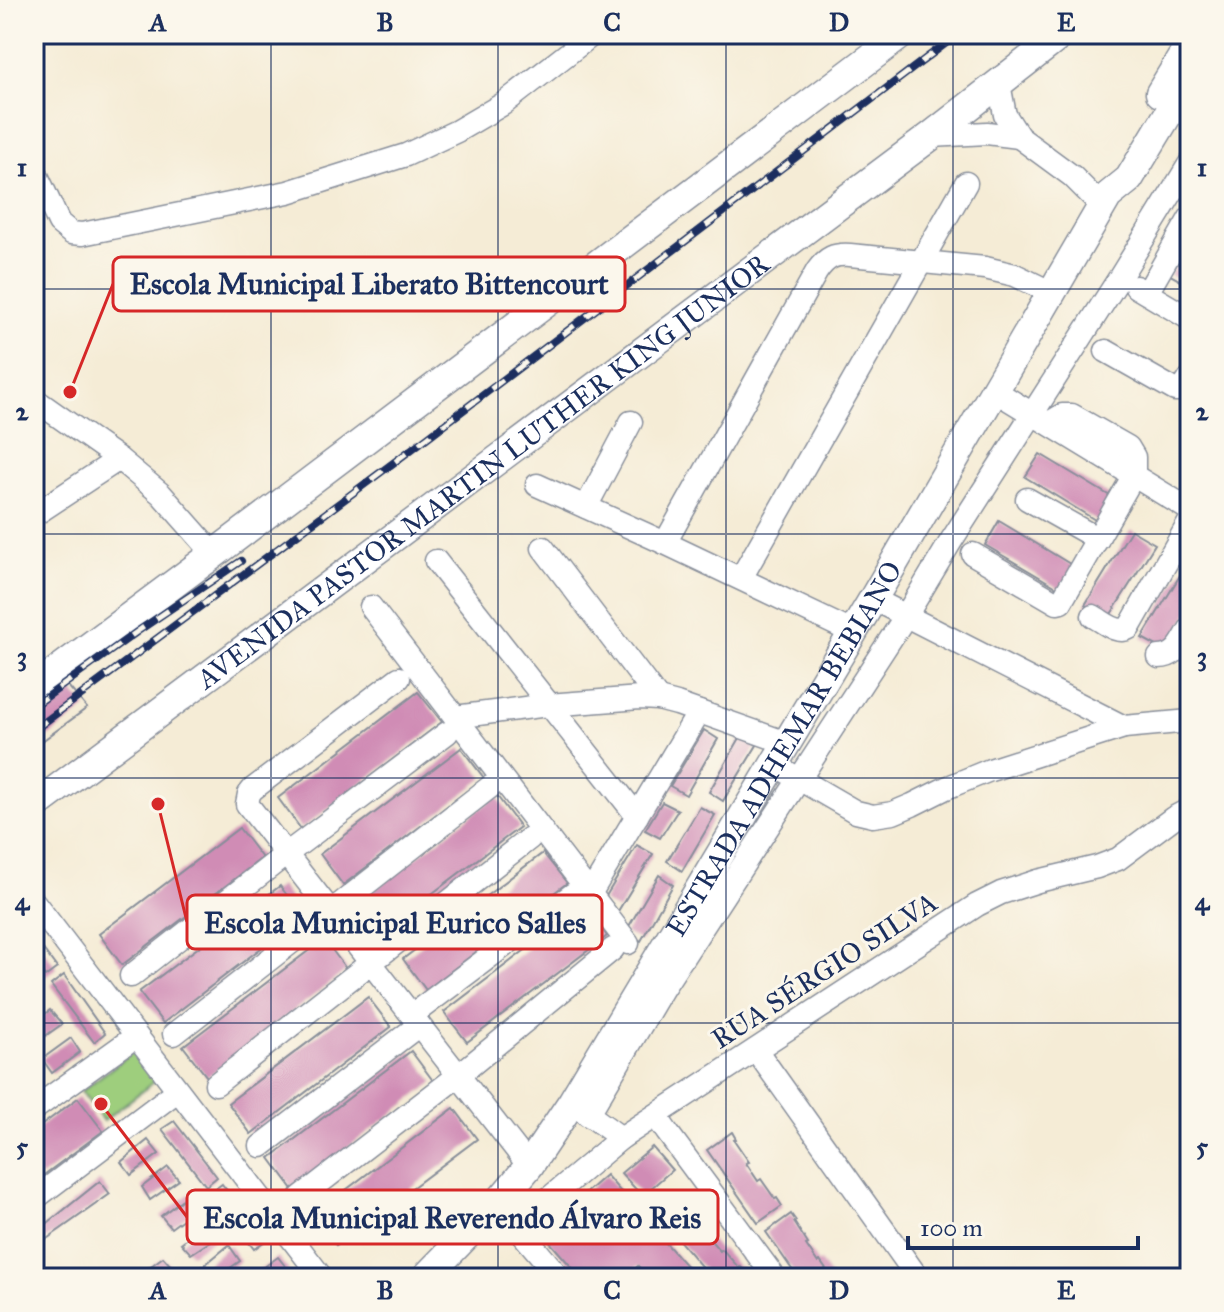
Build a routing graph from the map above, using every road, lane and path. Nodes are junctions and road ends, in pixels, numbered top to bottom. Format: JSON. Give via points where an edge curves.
{"nodes":[{"id":1,"x":593,"y":34,"type":"edge"},
{"id":2,"x":902,"y":34,"type":"edge"},
{"id":3,"x":1062,"y":34,"type":"edge"},
{"id":4,"x":1190,"y":44,"type":"edge"},
{"id":5,"x":1179,"y":78,"type":"edge"},
{"id":6,"x":999,"y":84,"type":"junction"},
{"id":7,"x":931,"y":136,"type":"junction"},
{"id":8,"x":1019,"y":137,"type":"junction"},
{"id":9,"x":1190,"y":163,"type":"edge"},
{"id":10,"x":34,"y":169,"type":"edge"},
{"id":11,"x":966,"y":183,"type":"dead end"},
{"id":12,"x":1105,"y":201,"type":"junction"},
{"id":13,"x":1190,"y":218,"type":"edge"},
{"id":14,"x":921,"y":263,"type":"junction"},
{"id":15,"x":1120,"y":277,"type":"junction"},
{"id":16,"x":1052,"y":293,"type":"junction"},
{"id":17,"x":1147,"y":293,"type":"junction"},
{"id":18,"x":1190,"y":319,"type":"edge"},
{"id":19,"x":1106,"y":351,"type":"dead end"},
{"id":20,"x":1190,"y":378,"type":"edge"},
{"id":21,"x":995,"y":391,"type":"junction"},
{"id":22,"x":34,"y":399,"type":"edge"},
{"id":23,"x":1041,"y":418,"type":"junction"},
{"id":24,"x":631,"y":422,"type":"dead end"},
{"id":25,"x":119,"y":459,"type":"junction"},
{"id":26,"x":1134,"y":475,"type":"junction"},
{"id":27,"x":537,"y":485,"type":"dead end"},
{"id":28,"x":1027,"y":499,"type":"dead end"},
{"id":29,"x":586,"y":507,"type":"junction"},
{"id":30,"x":1190,"y":510,"type":"edge"},
{"id":31,"x":34,"y":515,"type":"edge"},
{"id":32,"x":1190,"y":521,"type":"edge"},
{"id":33,"x":1098,"y":539,"type":"junction"},
{"id":34,"x":665,"y":543,"type":"junction"},
{"id":35,"x":543,"y":548,"type":"dead end"},
{"id":36,"x":214,"y":554,"type":"junction"},
{"id":37,"x":973,"y":554,"type":"dead end"},
{"id":38,"x":436,"y":561,"type":"dead end"},
{"id":39,"x":741,"y":578,"type":"junction"},
{"id":40,"x":873,"y":599,"type":"junction"},
{"id":41,"x":371,"y":607,"type":"dead end"},
{"id":42,"x":907,"y":614,"type":"junction"},
{"id":43,"x":1093,"y":616,"type":"dead end"},
{"id":44,"x":1190,"y":629,"type":"edge"},
{"id":45,"x":852,"y":632,"type":"junction"},
{"id":46,"x":1159,"y":657,"type":"dead end"},
{"id":47,"x":399,"y":678,"type":"dead end"},
{"id":48,"x":34,"y":688,"type":"edge"},
{"id":49,"x":658,"y":699,"type":"junction"},
{"id":50,"x":548,"y":705,"type":"junction"},
{"id":51,"x":699,"y":712,"type":"junction"},
{"id":52,"x":1190,"y":721,"type":"edge"},
{"id":53,"x":451,"y":725,"type":"junction"},
{"id":54,"x":1124,"y":727,"type":"junction"},
{"id":55,"x":780,"y":754,"type":"junction"},
{"id":56,"x":800,"y":780,"type":"junction"},
{"id":57,"x":490,"y":787,"type":"dead end"},
{"id":58,"x":34,"y":806,"type":"edge"},
{"id":59,"x":1190,"y":809,"type":"edge"},
{"id":60,"x":637,"y":816,"type":"junction"},
{"id":61,"x":530,"y":838,"type":"dead end"},
{"id":62,"x":285,"y":855,"type":"junction"},
{"id":63,"x":581,"y":894,"type":"junction"},
{"id":64,"x":34,"y":902,"type":"edge"},
{"id":65,"x":331,"y":913,"type":"junction"},
{"id":66,"x":370,"y":962,"type":"junction"},
{"id":67,"x":131,"y":976,"type":"dead end"},
{"id":68,"x":416,"y":1020,"type":"junction"},
{"id":69,"x":174,"y":1034,"type":"dead end"},
{"id":70,"x":136,"y":1036,"type":"junction"},
{"id":71,"x":756,"y":1050,"type":"junction"},
{"id":72,"x":459,"y":1075,"type":"junction"},
{"id":73,"x":216,"y":1084,"type":"dead end"},
{"id":74,"x":177,"y":1091,"type":"junction"},
{"id":75,"x":580,"y":1108,"type":"junction"},
{"id":76,"x":34,"y":1109,"type":"edge"},
{"id":77,"x":656,"y":1116,"type":"junction"},
{"id":78,"x":621,"y":1138,"type":"junction"},
{"id":79,"x":261,"y":1146,"type":"dead end"},
{"id":80,"x":529,"y":1166,"type":"junction"},
{"id":81,"x":301,"y":1197,"type":"dead end"},
{"id":82,"x":34,"y":1199,"type":"edge"},
{"id":83,"x":497,"y":1204,"type":"junction"},
{"id":84,"x":516,"y":1226,"type":"junction"},
{"id":85,"x":322,"y":1278,"type":"edge"},
{"id":86,"x":425,"y":1278,"type":"edge"},
{"id":87,"x":560,"y":1278,"type":"edge"},
{"id":88,"x":775,"y":1278,"type":"edge"},
{"id":89,"x":918,"y":1278,"type":"edge"}],
"edges":[{"from":1,"to":10,"type":"street","via":[[503,104],[457,131],[406,155],[288,192],[82,234],[59,223]]},
{"from":2,"to":36,"type":"main road"},
{"from":3,"to":6,"type":"main road","name":"AVENIDA PASTOR MARTIN LUTHER KING JUNIOR"},
{"from":4,"to":5,"type":"main road","name":"ESTRADA ADHEMAR BEBIANO"},
{"from":5,"to":12,"type":"main road","name":"ESTRADA ADHEMAR BEBIANO","via":[[1129,179]]},
{"from":6,"to":7,"type":"main road","name":"AVENIDA PASTOR MARTIN LUTHER KING JUNIOR"},
{"from":6,"to":8,"type":"street","via":[[1005,115]]},
{"from":7,"to":8,"type":"street"},
{"from":7,"to":58,"type":"main road","name":"AVENIDA PASTOR MARTIN LUTHER KING JUNIOR"},
{"from":8,"to":12,"type":"street"},
{"from":9,"to":15,"type":"street","name":"ESTRADA ADHEMAR BEBIANO"},
{"from":11,"to":14,"type":"street"},
{"from":12,"to":16,"type":"main road","name":"ESTRADA ADHEMAR BEBIANO"},
{"from":13,"to":17,"type":"street"},
{"from":14,"to":16,"type":"street","via":[[1008,273]]},
{"from":14,"to":34,"type":"street","via":[[835,254],[823,263]]},
{"from":14,"to":39,"type":"street"},
{"from":15,"to":17,"type":"street"},
{"from":15,"to":23,"type":"street","name":"ESTRADA ADHEMAR BEBIANO"},
{"from":16,"to":21,"type":"main road","name":"ESTRADA ADHEMAR BEBIANO"},
{"from":17,"to":18,"type":"street"},
{"from":19,"to":20,"type":"street","via":[[1175,390],[1182,390]]},
{"from":21,"to":23,"type":"street"},
{"from":21,"to":40,"type":"main road","name":"ESTRADA ADHEMAR BEBIANO"},
{"from":22,"to":25,"type":"street"},
{"from":23,"to":26,"type":"street"},
{"from":23,"to":42,"type":"street","name":"ESTRADA ADHEMAR BEBIANO","via":[[951,541]]},
{"from":24,"to":29,"type":"street"},
{"from":25,"to":31,"type":"street"},
{"from":25,"to":36,"type":"street","via":[[161,494]]},
{"from":26,"to":30,"type":"street"},
{"from":26,"to":33,"type":"street"},
{"from":27,"to":29,"type":"street"},
{"from":28,"to":33,"type":"street"},
{"from":29,"to":34,"type":"street"},
{"from":32,"to":43,"type":"street","via":[[1129,628],[1117,630]]},
{"from":33,"to":37,"type":"street","via":[[1057,603]]},
{"from":34,"to":39,"type":"street"},
{"from":35,"to":49,"type":"street"},
{"from":36,"to":48,"type":"main road"},
{"from":38,"to":50,"type":"street"},
{"from":39,"to":45,"type":"street"},
{"from":40,"to":42,"type":"street"},
{"from":40,"to":45,"type":"main road","name":"ESTRADA ADHEMAR BEBIANO"},
{"from":41,"to":53,"type":"street"},
{"from":42,"to":54,"type":"street"},
{"from":42,"to":56,"type":"street","name":"ESTRADA ADHEMAR BEBIANO"},
{"from":44,"to":46,"type":"street","via":[[1174,654]]},
{"from":45,"to":55,"type":"main road","name":"ESTRADA ADHEMAR BEBIANO"},
{"from":47,"to":62,"type":"street","via":[[249,794],[247,804]]},
{"from":49,"to":50,"type":"street"},
{"from":49,"to":51,"type":"street"},
{"from":50,"to":53,"type":"street"},
{"from":50,"to":60,"type":"street"},
{"from":51,"to":55,"type":"street"},
{"from":51,"to":60,"type":"street"},
{"from":52,"to":54,"type":"street"},
{"from":53,"to":62,"type":"street"},
{"from":53,"to":63,"type":"street"},
{"from":54,"to":56,"type":"street","via":[[990,770],[912,805],[873,816]]},
{"from":55,"to":56,"type":"street"},
{"from":55,"to":75,"type":"main road","name":"ESTRADA ADHEMAR BEBIANO"},
{"from":56,"to":75,"type":"street","name":"ESTRADA ADHEMAR BEBIANO"},
{"from":57,"to":65,"type":"street"},
{"from":59,"to":71,"type":"street","name":"RUA SÉRGIO SILVA","via":[[1118,859],[977,905]]},
{"from":60,"to":63,"type":"street"},
{"from":61,"to":66,"type":"street"},
{"from":62,"to":65,"type":"street"},
{"from":62,"to":67,"type":"street"},
{"from":63,"to":68,"type":"street"},
{"from":63,"to":72,"type":"street","via":[[621,946]]},
{"from":64,"to":70,"type":"street"},
{"from":65,"to":66,"type":"street"},
{"from":65,"to":69,"type":"street"},
{"from":66,"to":68,"type":"street"},
{"from":66,"to":73,"type":"street"},
{"from":68,"to":72,"type":"street"},
{"from":68,"to":79,"type":"street"},
{"from":70,"to":74,"type":"street"},
{"from":70,"to":76,"type":"street"},
{"from":71,"to":77,"type":"street","name":"RUA SÉRGIO SILVA"},
{"from":71,"to":89,"type":"street"},
{"from":72,"to":80,"type":"street"},
{"from":72,"to":81,"type":"street"},
{"from":74,"to":82,"type":"street"},
{"from":74,"to":85,"type":"street"},
{"from":75,"to":78,"type":"street"},
{"from":75,"to":80,"type":"main road","name":"ESTRADA ADHEMAR BEBIANO"},
{"from":77,"to":78,"type":"street","name":"RUA SÉRGIO SILVA"},
{"from":77,"to":88,"type":"street"},
{"from":78,"to":84,"type":"street","name":"RUA SÉRGIO SILVA"},
{"from":80,"to":83,"type":"main road","name":"ESTRADA ADHEMAR BEBIANO"},
{"from":83,"to":84,"type":"street"},
{"from":83,"to":86,"type":"main road","name":"ESTRADA ADHEMAR BEBIANO"},
{"from":84,"to":87,"type":"street"}]}
